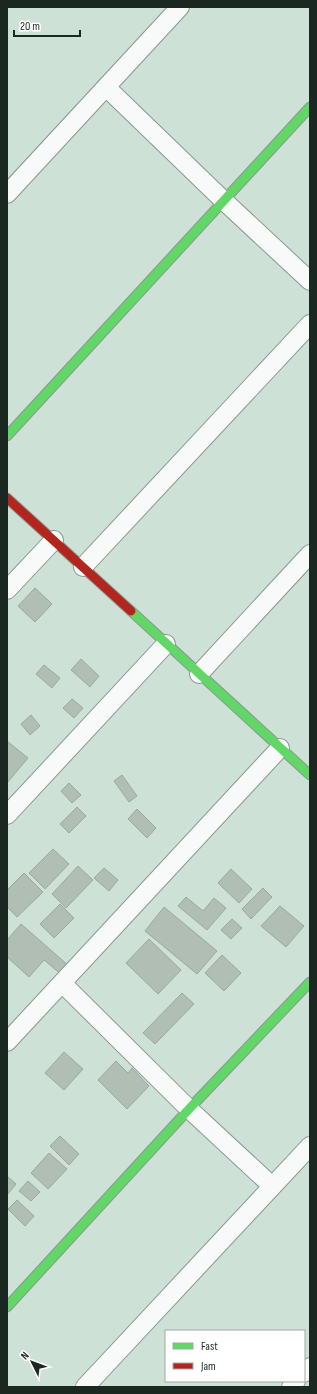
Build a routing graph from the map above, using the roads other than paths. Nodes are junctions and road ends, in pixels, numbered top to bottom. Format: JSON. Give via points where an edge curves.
{"nodes":[{"id":1,"x":172,"y":10,"type":"edge"},
{"id":2,"x":106,"y":88,"type":"junction"},
{"id":3,"x":310,"y":106,"type":"edge"},
{"id":4,"x":7,"y":194,"type":"edge"},
{"id":5,"x":223,"y":200,"type":"junction"},
{"id":6,"x":310,"y":281,"type":"edge"},
{"id":7,"x":310,"y":324,"type":"edge"},
{"id":8,"x":7,"y":436,"type":"edge"},
{"id":9,"x":7,"y":498,"type":"edge"},
{"id":10,"x":54,"y":540,"type":"junction"},
{"id":11,"x":310,"y":554,"type":"edge"},
{"id":12,"x":83,"y":567,"type":"junction"},
{"id":13,"x":7,"y":590,"type":"edge"},
{"id":14,"x":166,"y":644,"type":"junction"},
{"id":15,"x":199,"y":674,"type":"junction"},
{"id":16,"x":280,"y":748,"type":"junction"},
{"id":17,"x":309,"y":773,"type":"edge"},
{"id":18,"x":7,"y":815,"type":"edge"},
{"id":19,"x":310,"y":982,"type":"edge"},
{"id":20,"x":62,"y":983,"type":"junction"},
{"id":21,"x":7,"y":1042,"type":"edge"},
{"id":22,"x":190,"y":1109,"type":"junction"},
{"id":23,"x":310,"y":1146,"type":"edge"},
{"id":24,"x":272,"y":1186,"type":"junction"},
{"id":25,"x":7,"y":1308,"type":"edge"},
{"id":26,"x":85,"y":1387,"type":"edge"}],
"edges":[{"from":1,"to":2,"type":"street"},
{"from":2,"to":4,"type":"street"},
{"from":2,"to":5,"type":"street"},
{"from":3,"to":5,"type":"street"},
{"from":5,"to":6,"type":"street"},
{"from":5,"to":8,"type":"street"},
{"from":7,"to":12,"type":"street"},
{"from":9,"to":10,"type":"street"},
{"from":10,"to":12,"type":"street"},
{"from":10,"to":13,"type":"street"},
{"from":11,"to":15,"type":"street"},
{"from":12,"to":14,"type":"street"},
{"from":14,"to":15,"type":"street"},
{"from":14,"to":18,"type":"street"},
{"from":15,"to":16,"type":"street"},
{"from":16,"to":17,"type":"street"},
{"from":16,"to":20,"type":"street"},
{"from":19,"to":22,"type":"street"},
{"from":20,"to":21,"type":"street"},
{"from":20,"to":22,"type":"street"},
{"from":22,"to":24,"type":"street"},
{"from":22,"to":25,"type":"street"},
{"from":23,"to":24,"type":"street"},
{"from":24,"to":26,"type":"street"}]}
